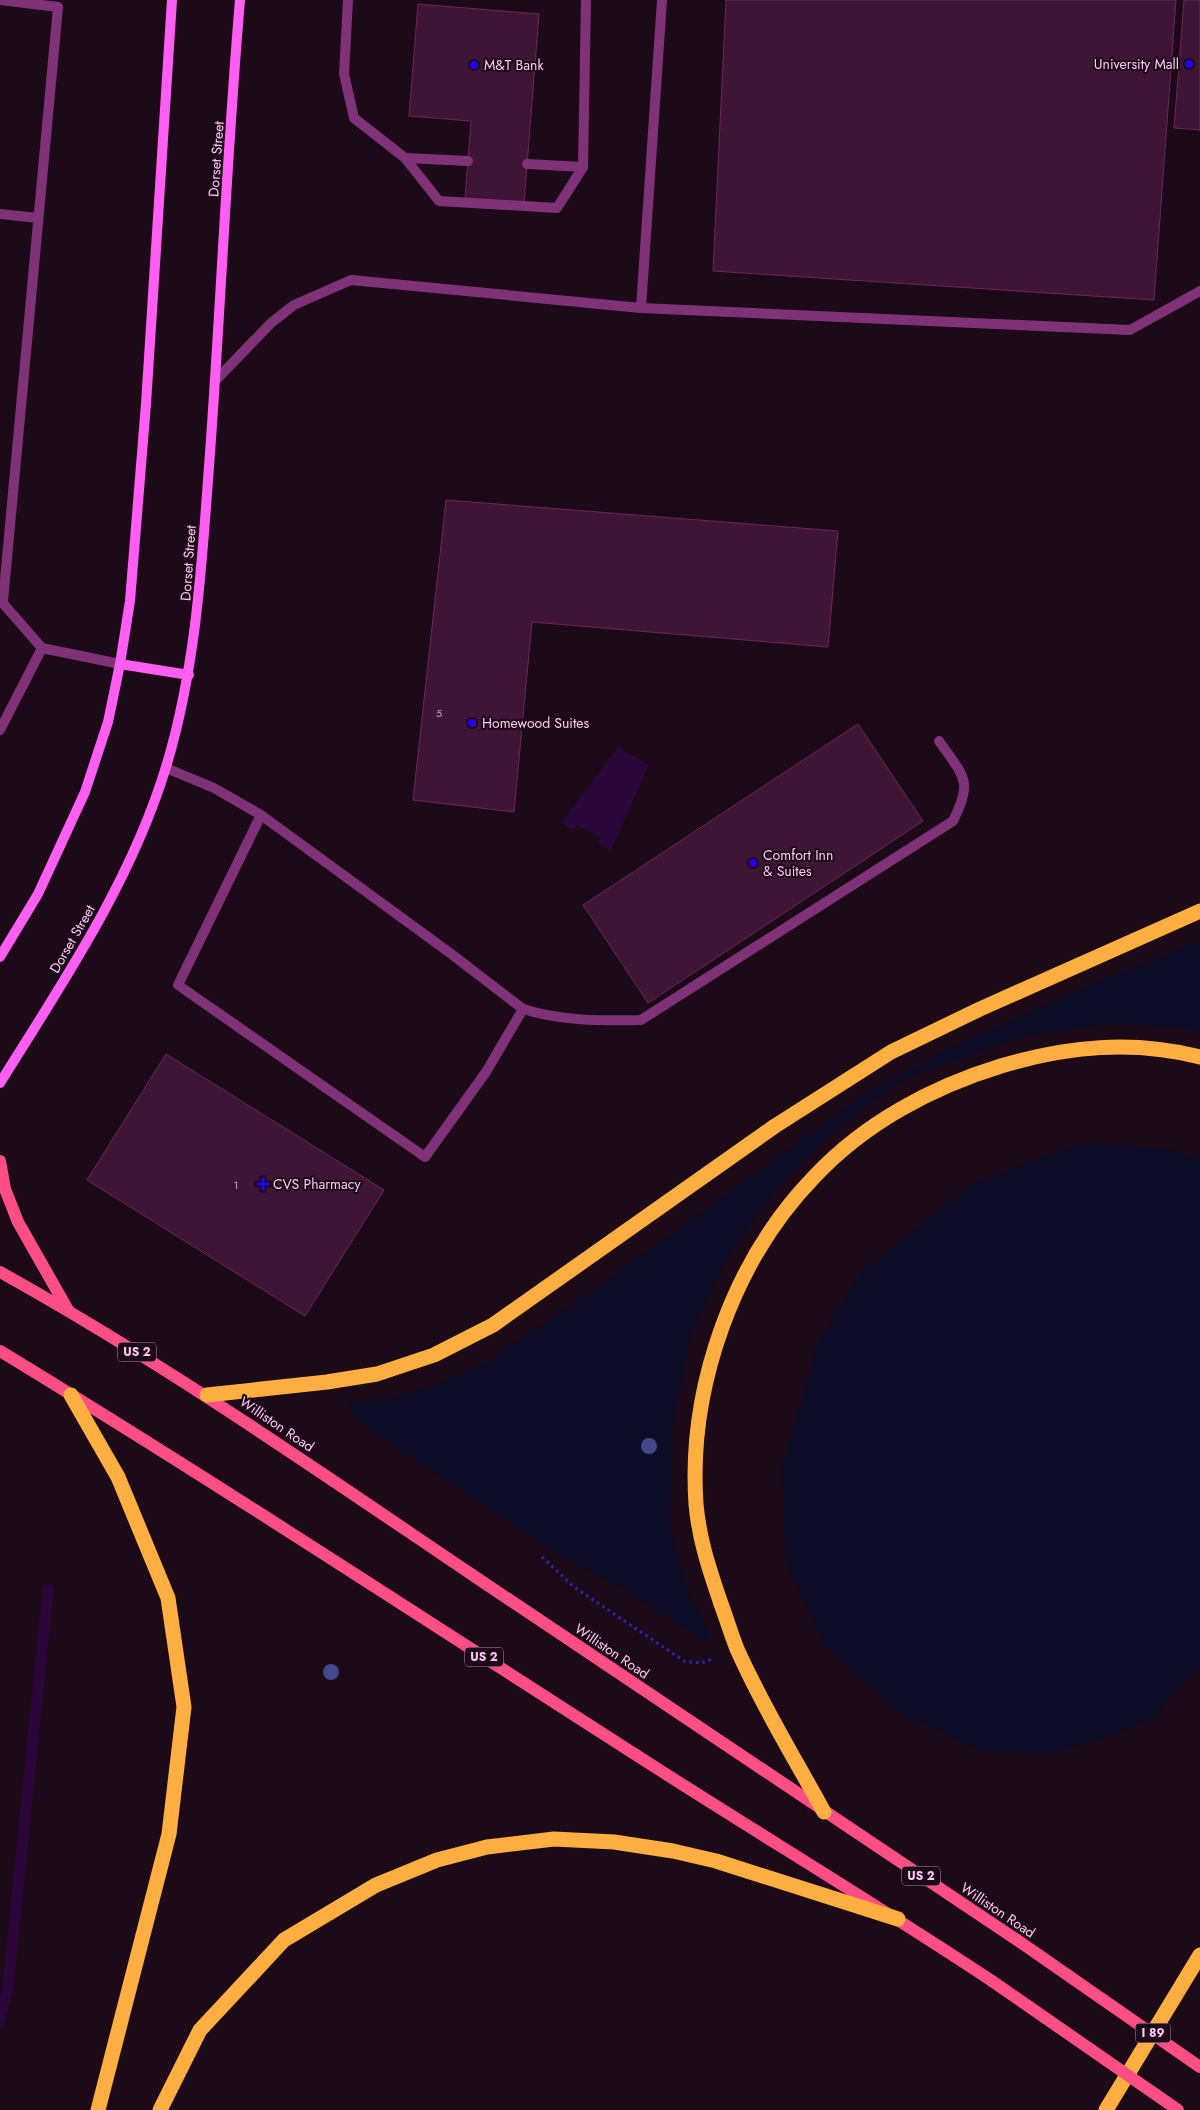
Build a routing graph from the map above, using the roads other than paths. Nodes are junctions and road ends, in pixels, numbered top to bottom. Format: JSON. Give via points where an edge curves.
{"nodes":[{"id":1,"x":0,"y":0,"type":"edge"},
{"id":2,"x":172,"y":0,"type":"edge"},
{"id":3,"x":240,"y":0,"type":"edge"},
{"id":4,"x":348,"y":0,"type":"edge"},
{"id":5,"x":586,"y":0,"type":"edge"},
{"id":6,"x":662,"y":0,"type":"edge"},
{"id":7,"x":405,"y":158,"type":"junction"},
{"id":8,"x":468,"y":161,"type":"dead end"},
{"id":9,"x":527,"y":164,"type":"dead end"},
{"id":10,"x":583,"y":167,"type":"junction"},
{"id":11,"x":0,"y":214,"type":"edge"},
{"id":12,"x":38,"y":218,"type":"junction"},
{"id":13,"x":1200,"y":291,"type":"edge"},
{"id":14,"x":641,"y":308,"type":"junction"},
{"id":15,"x":215,"y":381,"type":"junction"},
{"id":16,"x":4,"y":545,"type":"edge"},
{"id":17,"x":2,"y":600,"type":"edge"},
{"id":18,"x":42,"y":648,"type":"junction"},
{"id":19,"x":120,"y":664,"type":"junction"},
{"id":20,"x":189,"y":675,"type":"junction"},
{"id":21,"x":0,"y":730,"type":"edge"},
{"id":22,"x":939,"y":741,"type":"dead end"},
{"id":23,"x":166,"y":768,"type":"junction"},
{"id":24,"x":261,"y":815,"type":"junction"},
{"id":25,"x":1200,"y":911,"type":"edge"},
{"id":26,"x":0,"y":957,"type":"edge"},
{"id":27,"x":523,"y":1009,"type":"junction"},
{"id":28,"x":1200,"y":1057,"type":"edge"},
{"id":29,"x":0,"y":1083,"type":"edge"},
{"id":30,"x":0,"y":1161,"type":"edge"},
{"id":31,"x":0,"y":1272,"type":"edge"},
{"id":32,"x":68,"y":1310,"type":"junction"},
{"id":33,"x":0,"y":1352,"type":"edge"},
{"id":34,"x":71,"y":1394,"type":"junction"},
{"id":35,"x":206,"y":1395,"type":"junction"},
{"id":36,"x":824,"y":1812,"type":"junction"},
{"id":37,"x":898,"y":1919,"type":"junction"},
{"id":38,"x":1200,"y":1955,"type":"edge"},
{"id":39,"x":1200,"y":2067,"type":"edge"},
{"id":40,"x":98,"y":2110,"type":"edge"},
{"id":41,"x":160,"y":2110,"type":"edge"},
{"id":42,"x":1106,"y":2110,"type":"edge"},
{"id":43,"x":1178,"y":2110,"type":"edge"}],
"edges":[{"from":1,"to":12,"type":"lane","via":[[58,7]]},
{"from":2,"to":19,"type":"main road","via":[[146,414],[130,601]]},
{"from":3,"to":15,"type":"main road","name":"Dorset Street"},
{"from":4,"to":7,"type":"lane","via":[[344,74],[354,118]]},
{"from":5,"to":10,"type":"lane"},
{"from":6,"to":14,"type":"lane"},
{"from":7,"to":8,"type":"lane"},
{"from":7,"to":10,"type":"lane","via":[[439,200],[557,208]]},
{"from":9,"to":10,"type":"lane"},
{"from":11,"to":12,"type":"lane"},
{"from":12,"to":16,"type":"lane"},
{"from":13,"to":14,"type":"lane","via":[[1130,330]]},
{"from":14,"to":15,"type":"lane","via":[[351,280],[294,305],[271,323]]},
{"from":15,"to":20,"type":"main road","name":"Dorset Street","via":[[198,611]]},
{"from":16,"to":17,"type":"lane"},
{"from":17,"to":18,"type":"lane"},
{"from":18,"to":19,"type":"lane"},
{"from":18,"to":21,"type":"lane"},
{"from":19,"to":20,"type":"main road"},
{"from":19,"to":26,"type":"main road","via":[[108,722],[85,792],[38,894]]},
{"from":20,"to":23,"type":"main road","name":"Dorset Street"},
{"from":22,"to":27,"type":"lane","via":[[964,778],[963,801],[953,821],[641,1020],[596,1022],[547,1016]]},
{"from":23,"to":24,"type":"lane","via":[[214,788]]},
{"from":23,"to":29,"type":"main road","name":"Dorset Street","via":[[147,823],[98,924]]},
{"from":24,"to":27,"type":"lane"},
{"from":24,"to":27,"type":"lane","via":[[178,985],[425,1156],[486,1072]]},
{"from":25,"to":35,"type":"highway","via":[[891,1052],[775,1126],[493,1325],[434,1355],[377,1374]]},
{"from":28,"to":36,"type":"highway","via":[[1143,1047],[1090,1047],[1041,1054],[939,1089],[891,1115],[846,1147],[814,1176],[762,1243],[742,1281],[724,1320],[700,1413],[696,1504],[703,1552],[737,1648]]},
{"from":30,"to":32,"type":"main road","via":[[5,1189],[18,1222]]},
{"from":31,"to":32,"type":"main road","name":"Williston Road","number":"US 2"},
{"from":32,"to":35,"type":"main road","name":"Williston Road","number":"US 2"},
{"from":33,"to":34,"type":"main road","number":"US 2"},
{"from":34,"to":37,"type":"main road","number":"US 2"},
{"from":34,"to":40,"type":"highway","via":[[118,1477],[168,1598],[184,1707],[169,1834]]},
{"from":35,"to":36,"type":"main road","name":"Williston Road","number":"US 2"},
{"from":36,"to":39,"type":"main road","name":"Williston Road","number":"US 2","bridge":true},
{"from":37,"to":41,"type":"highway","via":[[716,1861],[673,1851],[614,1842],[554,1840],[487,1847],[437,1860],[376,1885],[284,1940],[200,2030]]},
{"from":37,"to":43,"type":"main road","number":"US 2","bridge":true},
{"from":38,"to":42,"type":"highway","number":"I 89"}]}
